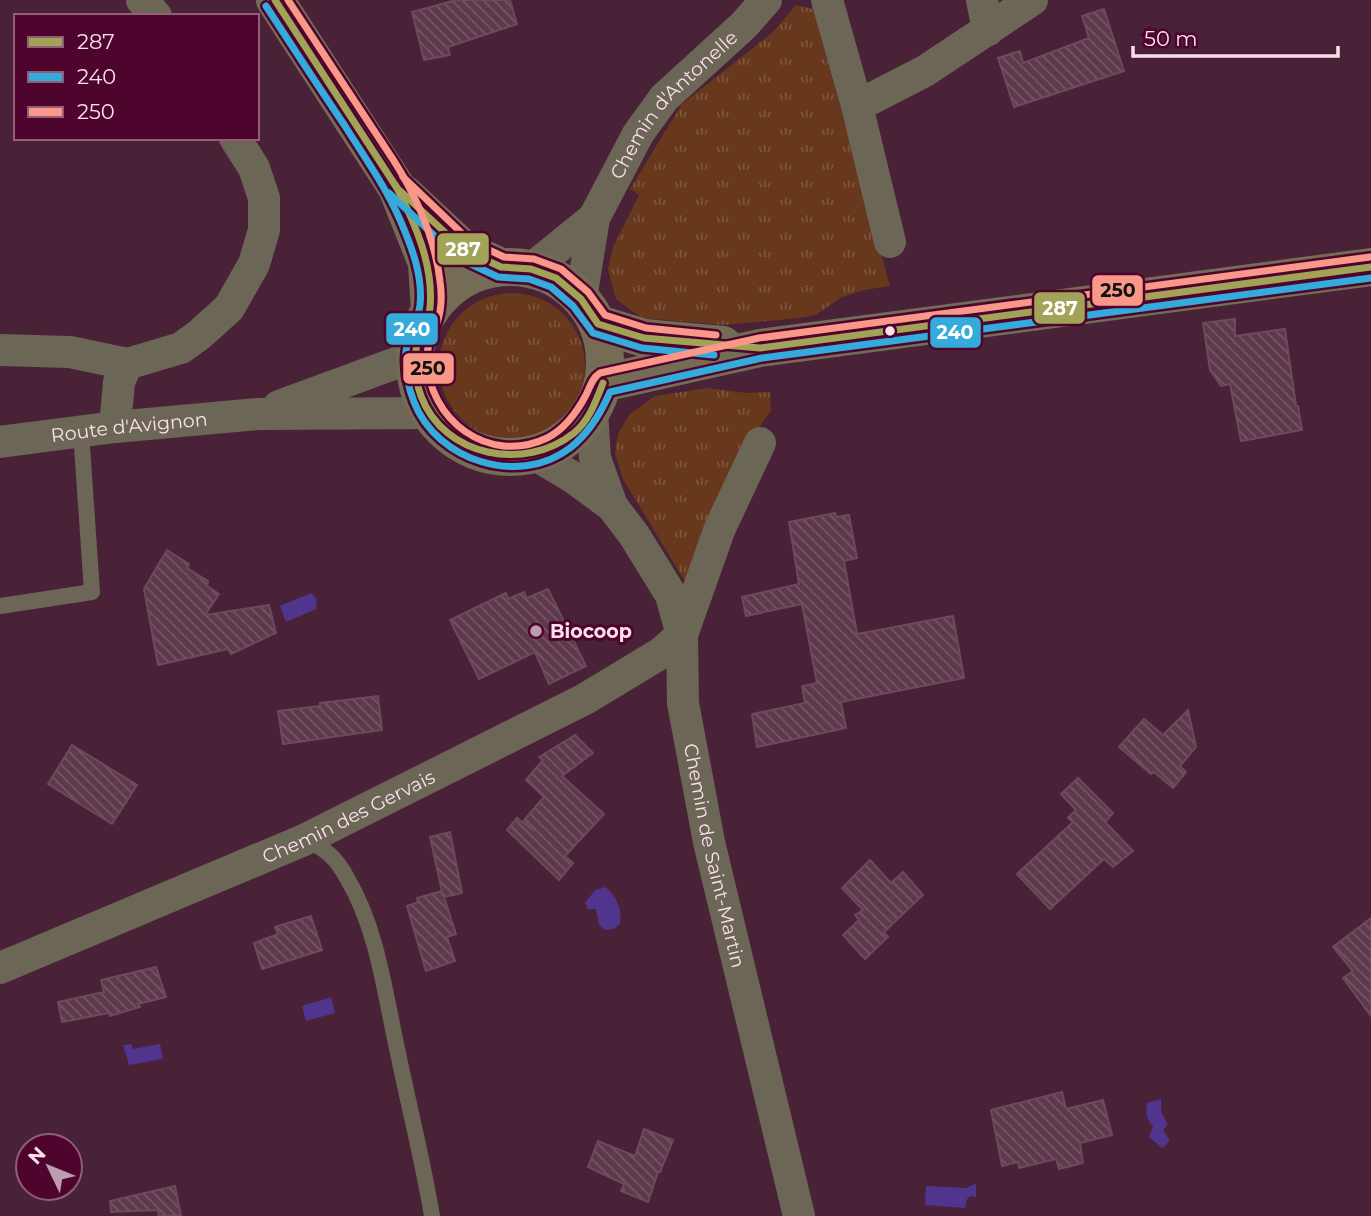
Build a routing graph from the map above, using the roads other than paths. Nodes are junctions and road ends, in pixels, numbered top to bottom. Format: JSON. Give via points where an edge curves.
{"nodes":[{"id":1,"x":142,"y":0,"type":"edge"},
{"id":2,"x":275,"y":0,"type":"edge"},
{"id":3,"x":766,"y":0,"type":"edge"},
{"id":4,"x":827,"y":0,"type":"edge"},
{"id":5,"x":1032,"y":0,"type":"edge"},
{"id":6,"x":154,"y":14,"type":"edge"},
{"id":7,"x":985,"y":15,"type":"edge"},
{"id":8,"x":857,"y":106,"type":"junction"},
{"id":9,"x":236,"y":140,"type":"edge"},
{"id":10,"x":397,"y":188,"type":"junction"},
{"id":11,"x":594,"y":218,"type":"junction"},
{"id":12,"x":890,"y":242,"type":"dead end"},
{"id":13,"x":1371,"y":267,"type":"edge"},
{"id":14,"x":516,"y":268,"type":"junction"},
{"id":15,"x":430,"y":311,"type":"junction"},
{"id":16,"x":589,"y":311,"type":"junction"},
{"id":17,"x":760,"y":348,"type":"junction"},
{"id":18,"x":0,"y":350,"type":"edge"},
{"id":19,"x":415,"y":356,"type":"junction"},
{"id":20,"x":127,"y":364,"type":"junction"},
{"id":21,"x":598,"y":397,"type":"junction"},
{"id":22,"x":430,"y":413,"type":"junction"},
{"id":23,"x":258,"y":414,"type":"junction"},
{"id":24,"x":115,"y":427,"type":"junction"},
{"id":25,"x":81,"y":432,"type":"junction"},
{"id":26,"x":0,"y":442,"type":"edge"},
{"id":27,"x":760,"y":443,"type":"dead end"},
{"id":28,"x":534,"y":454,"type":"junction"},
{"id":29,"x":612,"y":506,"type":"junction"},
{"id":30,"x":0,"y":606,"type":"edge"},
{"id":31,"x":682,"y":635,"type":"junction"},
{"id":32,"x":304,"y":840,"type":"junction"},
{"id":33,"x":0,"y":968,"type":"edge"},
{"id":34,"x":432,"y":1216,"type":"edge"},
{"id":35,"x":799,"y":1216,"type":"edge"}],
"edges":[{"from":1,"to":6,"type":"street"},
{"from":2,"to":10,"type":"main road"},
{"from":3,"to":11,"type":"street","name":"Chemin d'Antonelle","via":[[664,98],[638,134]]},
{"from":4,"to":8,"type":"street"},
{"from":5,"to":7,"type":"street"},
{"from":7,"to":8,"type":"street","via":[[925,72]]},
{"from":8,"to":12,"type":"street"},
{"from":9,"to":20,"type":"street","via":[[254,168],[264,198],[264,230],[254,264],[229,308],[199,335],[181,348]]},
{"from":10,"to":14,"type":"main road","via":[[464,250]]},
{"from":10,"to":15,"type":"main road","via":[[427,263]]},
{"from":11,"to":14,"type":"street","name":"Chemin d'Antonelle"},
{"from":11,"to":16,"type":"street","name":"Chemin d'Antonelle"},
{"from":13,"to":17,"type":"main road"},
{"from":14,"to":15,"type":"main road","via":[[480,272],[460,281]]},
{"from":14,"to":16,"type":"main road","via":[[556,278]]},
{"from":15,"to":19,"type":"main road"},
{"from":16,"to":17,"type":"main road","via":[[644,338]]},
{"from":16,"to":21,"type":"main road","via":[[605,353]]},
{"from":17,"to":21,"type":"main road"},
{"from":18,"to":20,"type":"street","via":[[70,352]]},
{"from":19,"to":22,"type":"main road","via":[[418,386]]},
{"from":19,"to":23,"type":"street"},
{"from":20,"to":24,"type":"street","via":[[119,382]]},
{"from":21,"to":28,"type":"main road","via":[[575,431]]},
{"from":21,"to":29,"type":"street","name":"Chemin de Saint-Martin","via":[[595,458]]},
{"from":22,"to":23,"type":"street"},
{"from":22,"to":28,"type":"main road","via":[[449,435],[475,450],[504,457]]},
{"from":23,"to":24,"type":"street","name":"Route d'Avignon"},
{"from":24,"to":25,"type":"street","name":"Route d'Avignon"},
{"from":25,"to":26,"type":"street","name":"Route d'Avignon"},
{"from":25,"to":30,"type":"lane","via":[[92,592]]},
{"from":27,"to":31,"type":"street","via":[[720,528]]},
{"from":28,"to":29,"type":"street","name":"Chemin de Saint-Martin"},
{"from":29,"to":31,"type":"street","name":"Chemin de Saint-Martin","via":[[670,595]]},
{"from":31,"to":32,"type":"street","name":"Chemin des Gervais","via":[[662,653],[585,699]]},
{"from":31,"to":35,"type":"street","name":"Chemin de Saint-Martin","via":[[683,703],[709,842]]},
{"from":32,"to":33,"type":"street","name":"Chemin des Gervais"},
{"from":32,"to":34,"type":"lane","via":[[333,857],[366,918]]}]}
